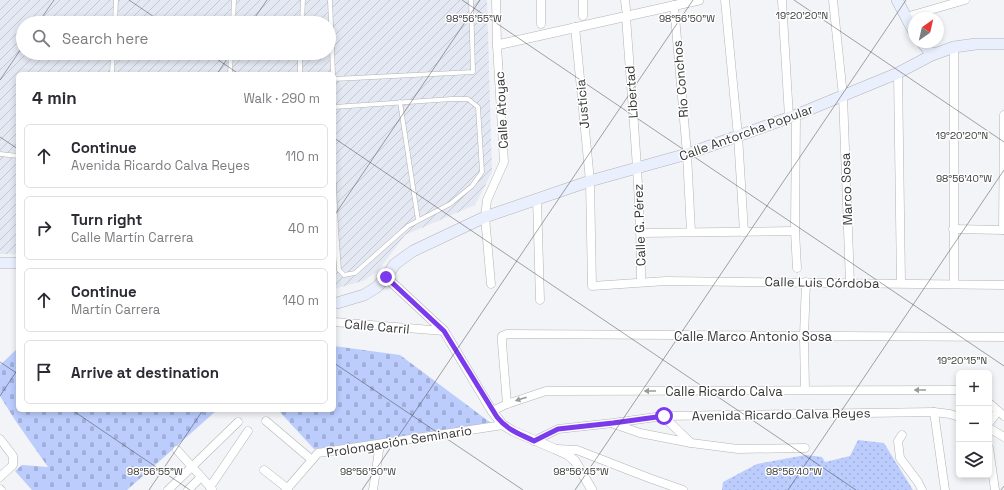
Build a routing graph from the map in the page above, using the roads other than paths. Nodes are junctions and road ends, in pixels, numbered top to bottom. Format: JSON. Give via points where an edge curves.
{"nodes":[{"id":1,"x":116,"y":0,"type":"edge"},
{"id":2,"x":234,"y":0,"type":"edge"},
{"id":3,"x":303,"y":0,"type":"edge"},
{"id":4,"x":330,"y":0,"type":"edge"},
{"id":5,"x":471,"y":0,"type":"edge"},
{"id":6,"x":496,"y":0,"type":"edge"},
{"id":7,"x":541,"y":0,"type":"edge"},
{"id":8,"x":583,"y":0,"type":"edge"},
{"id":9,"x":625,"y":0,"type":"edge"},
{"id":10,"x":699,"y":0,"type":"edge"},
{"id":11,"x":725,"y":0,"type":"edge"},
{"id":12,"x":782,"y":0,"type":"edge"},
{"id":13,"x":833,"y":0,"type":"edge"},
{"id":14,"x":897,"y":0,"type":"edge"},
{"id":15,"x":965,"y":0,"type":"edge"},
{"id":16,"x":674,"y":5,"type":"junction"},
{"id":17,"x":626,"y":13,"type":"junction"},
{"id":18,"x":115,"y":16,"type":"edge"},
{"id":19,"x":233,"y":16,"type":"edge"},
{"id":20,"x":302,"y":16,"type":"edge"},
{"id":21,"x":331,"y":16,"type":"edge"},
{"id":22,"x":583,"y":16,"type":"dead end"},
{"id":23,"x":906,"y":17,"type":"junction"},
{"id":24,"x":908,"y":21,"type":"edge"},
{"id":25,"x":541,"y":24,"type":"dead end"},
{"id":26,"x":575,"y":27,"type":"junction"},
{"id":27,"x":1004,"y":44,"type":"edge"},
{"id":28,"x":497,"y":45,"type":"junction"},
{"id":29,"x":954,"y":47,"type":"junction"},
{"id":30,"x":927,"y":48,"type":"edge"},
{"id":31,"x":932,"y":55,"type":"junction"},
{"id":32,"x":113,"y":60,"type":"edge"},
{"id":33,"x":231,"y":60,"type":"edge"},
{"id":34,"x":300,"y":60,"type":"edge"},
{"id":35,"x":332,"y":60,"type":"edge"},
{"id":36,"x":112,"y":72,"type":"edge"},
{"id":37,"x":230,"y":72,"type":"edge"},
{"id":38,"x":300,"y":72,"type":"edge"},
{"id":39,"x":333,"y":72,"type":"edge"},
{"id":40,"x":898,"y":73,"type":"junction"},
{"id":41,"x":336,"y":79,"type":"edge"},
{"id":42,"x":843,"y":96,"type":"junction"},
{"id":43,"x":400,"y":102,"type":"junction"},
{"id":44,"x":336,"y":107,"type":"edge"},
{"id":45,"x":1004,"y":115,"type":"edge"},
{"id":46,"x":793,"y":116,"type":"junction"},
{"id":47,"x":738,"y":136,"type":"junction"},
{"id":48,"x":0,"y":154,"type":"edge"},
{"id":49,"x":687,"y":154,"type":"junction"},
{"id":50,"x":16,"y":156,"type":"edge"},
{"id":51,"x":637,"y":167,"type":"junction"},
{"id":52,"x":590,"y":181,"type":"junction"},
{"id":53,"x":537,"y":198,"type":"junction"},
{"id":54,"x":485,"y":217,"type":"junction"},
{"id":55,"x":418,"y":220,"type":"junction"},
{"id":56,"x":336,"y":229,"type":"edge"},
{"id":57,"x":953,"y":229,"type":"junction"},
{"id":58,"x":1004,"y":230,"type":"edge"},
{"id":59,"x":795,"y":231,"type":"junction"},
{"id":60,"x":691,"y":232,"type":"junction"},
{"id":61,"x":744,"y":232,"type":"junction"},
{"id":62,"x":641,"y":233,"type":"junction"},
{"id":63,"x":0,"y":263,"type":"edge"},
{"id":64,"x":16,"y":263,"type":"edge"},
{"id":65,"x":797,"y":268,"type":"dead end"},
{"id":66,"x":386,"y":277,"type":"junction"},
{"id":67,"x":641,"y":282,"type":"junction"},
{"id":68,"x":806,"y":282,"type":"junction"},
{"id":69,"x":850,"y":283,"type":"junction"},
{"id":70,"x":901,"y":283,"type":"junction"},
{"id":71,"x":491,"y":284,"type":"dead end"},
{"id":72,"x":954,"y":284,"type":"junction"},
{"id":73,"x":1004,"y":285,"type":"edge"},
{"id":74,"x":592,"y":286,"type":"joint"},
{"id":75,"x":540,"y":300,"type":"dead end"},
{"id":76,"x":336,"y":303,"type":"edge"},
{"id":77,"x":336,"y":322,"type":"edge"},
{"id":78,"x":444,"y":331,"type":"junction"},
{"id":79,"x":804,"y":336,"type":"junction"},
{"id":80,"x":1004,"y":337,"type":"edge"},
{"id":81,"x":805,"y":390,"type":"junction"},
{"id":82,"x":956,"y":390,"type":"edge"},
{"id":83,"x":508,"y":404,"type":"junction"},
{"id":84,"x":992,"y":405,"type":"edge"},
{"id":85,"x":492,"y":411,"type":"junction"},
{"id":86,"x":934,"y":412,"type":"junction"},
{"id":87,"x":1001,"y":414,"type":"edge"},
{"id":88,"x":664,"y":416,"type":"junction"},
{"id":89,"x":956,"y":416,"type":"edge"},
{"id":90,"x":266,"y":421,"type":"dead end"},
{"id":91,"x":992,"y":421,"type":"edge"},
{"id":92,"x":238,"y":422,"type":"dead end"},
{"id":93,"x":613,"y":423,"type":"junction"},
{"id":94,"x":503,"y":425,"type":"junction"},
{"id":95,"x":992,"y":430,"type":"edge"},
{"id":96,"x":248,"y":431,"type":"dead end"},
{"id":97,"x":902,"y":435,"type":"dead end"},
{"id":98,"x":1004,"y":437,"type":"edge"},
{"id":99,"x":0,"y":439,"type":"edge"},
{"id":100,"x":534,"y":441,"type":"junction"},
{"id":101,"x":691,"y":443,"type":"junction"},
{"id":102,"x":380,"y":444,"type":"junction"},
{"id":103,"x":805,"y":448,"type":"dead end"},
{"id":104,"x":555,"y":449,"type":"junction"},
{"id":105,"x":177,"y":450,"type":"dead end"},
{"id":106,"x":312,"y":460,"type":"junction"},
{"id":107,"x":192,"y":466,"type":"junction"},
{"id":108,"x":992,"y":466,"type":"edge"},
{"id":109,"x":264,"y":470,"type":"dead end"},
{"id":110,"x":201,"y":476,"type":"junction"},
{"id":111,"x":0,"y":477,"type":"edge"},
{"id":112,"x":211,"y":488,"type":"edge"},
{"id":113,"x":170,"y":489,"type":"edge"},
{"id":114,"x":287,"y":489,"type":"edge"},
{"id":115,"x":188,"y":490,"type":"edge"},
{"id":116,"x":373,"y":490,"type":"edge"},
{"id":117,"x":592,"y":490,"type":"edge"},
{"id":118,"x":683,"y":490,"type":"edge"},
{"id":119,"x":922,"y":490,"type":"edge"},
{"id":120,"x":945,"y":490,"type":"edge"},
{"id":121,"x":996,"y":490,"type":"edge"}],
"edges":[{"from":1,"to":18,"type":"lane"},
{"from":2,"to":19,"type":"lane"},
{"from":3,"to":20,"type":"lane"},
{"from":4,"to":21,"type":"lane"},
{"from":5,"to":41,"type":"lane","via":[[473,72]]},
{"from":6,"to":28,"type":"street","name":"Calle Atoyac"},
{"from":7,"to":25,"type":"street"},
{"from":8,"to":22,"type":"street"},
{"from":9,"to":17,"type":"street","name":"Libertad"},
{"from":10,"to":16,"type":"street"},
{"from":11,"to":47,"type":"street"},
{"from":12,"to":46,"type":"street"},
{"from":13,"to":42,"type":"street","name":"Marco Sosa"},
{"from":14,"to":23,"type":"main road"},
{"from":15,"to":23,"type":"street"},
{"from":16,"to":17,"type":"street"},
{"from":16,"to":49,"type":"street","name":"Río Conchos"},
{"from":17,"to":26,"type":"street"},
{"from":17,"to":51,"type":"street","name":"Libertad"},
{"from":23,"to":24,"type":"main road"},
{"from":26,"to":28,"type":"street"},
{"from":26,"to":52,"type":"street","name":"Justicia"},
{"from":27,"to":29,"type":"main road","name":"Calle Antorcha Popular"},
{"from":28,"to":54,"type":"street","name":"Calle Atoyac","via":[[504,162],[487,200]]},
{"from":29,"to":31,"type":"main road","name":"Calle Antorcha Popular"},
{"from":29,"to":57,"type":"street"},
{"from":30,"to":31,"type":"main road"},
{"from":31,"to":40,"type":"main road","name":"Calle Antorcha Popular"},
{"from":32,"to":36,"type":"lane"},
{"from":33,"to":37,"type":"lane"},
{"from":34,"to":38,"type":"lane"},
{"from":35,"to":39,"type":"lane"},
{"from":40,"to":42,"type":"main road","name":"Calle Antorcha Popular"},
{"from":40,"to":70,"type":"street"},
{"from":42,"to":46,"type":"main road","name":"Calle Antorcha Popular"},
{"from":42,"to":69,"type":"street","name":"Marco Sosa"},
{"from":43,"to":44,"type":"lane"},
{"from":43,"to":55,"type":"lane"},
{"from":43,"to":55,"type":"lane","via":[[468,99],[478,107],[482,172],[472,186],[450,204]]},
{"from":45,"to":58,"type":"street"},
{"from":46,"to":47,"type":"main road","name":"Calle Antorcha Popular"},
{"from":46,"to":59,"type":"street"},
{"from":47,"to":49,"type":"main road","name":"Calle Antorcha Popular"},
{"from":47,"to":61,"type":"street"},
{"from":48,"to":50,"type":"lane"},
{"from":49,"to":51,"type":"main road","name":"Calle Antorcha Popular"},
{"from":49,"to":60,"type":"street","name":"Río Conchos"},
{"from":51,"to":52,"type":"main road","name":"Calle Antorcha Popular"},
{"from":51,"to":62,"type":"street","name":"Calle G. Pérez"},
{"from":52,"to":53,"type":"main road","name":"Calle Antorcha Popular"},
{"from":52,"to":74,"type":"street","name":"Justicia"},
{"from":53,"to":54,"type":"main road","name":"Calle Antorcha Popular"},
{"from":53,"to":75,"type":"street"},
{"from":54,"to":66,"type":"main road","name":"Calle Antorcha Popular","via":[[413,251],[395,264]]},
{"from":54,"to":71,"type":"street","name":"Calle Atoyac"},
{"from":55,"to":56,"type":"lane","via":[[354,273],[344,275],[339,270]]},
{"from":57,"to":58,"type":"street"},
{"from":57,"to":72,"type":"street"},
{"from":59,"to":61,"type":"street"},
{"from":59,"to":65,"type":"street"},
{"from":60,"to":61,"type":"street"},
{"from":60,"to":62,"type":"street"},
{"from":62,"to":67,"type":"street","name":"Calle G. Pérez"},
{"from":63,"to":64,"type":"main road"},
{"from":66,"to":76,"type":"main road","name":"Calle Antorcha Popular","via":[[377,287],[364,295]]},
{"from":66,"to":78,"type":"street"},
{"from":67,"to":68,"type":"street","name":"Calle Luis Córdoba"},
{"from":67,"to":74,"type":"street","name":"Calle Luis Córdoba"},
{"from":68,"to":69,"type":"street","name":"Calle Luis Córdoba"},
{"from":68,"to":79,"type":"street"},
{"from":69,"to":70,"type":"street","name":"Calle Luis Córdoba"},
{"from":70,"to":72,"type":"street","name":"Calle Luis Córdoba"},
{"from":72,"to":73,"type":"street","name":"Calle Luis Córdoba"},
{"from":77,"to":78,"type":"street","name":"Calle Carril"},
{"from":78,"to":85,"type":"street"},
{"from":79,"to":80,"type":"street","name":"Calle Marco Antonio Sosa"},
{"from":79,"to":81,"type":"street"},
{"from":79,"to":83,"type":"street","name":"Calle Marco Antonio Sosa","via":[[507,334],[502,336],[502,342]]},
{"from":82,"to":81,"type":"street","name":"Calle Ricardo Calva","one_way":true},
{"from":81,"to":83,"type":"street","name":"Calle Ricardo Calva","one_way":true,"via":[[546,391]]},
{"from":83,"to":85,"type":"street","name":"Calle Ricardo Calva"},
{"from":84,"to":87,"type":"street"},
{"from":85,"to":94,"type":"street"},
{"from":86,"to":88,"type":"street","name":"Avenida Ricardo Calva Reyes"},
{"from":86,"to":89,"type":"street","name":"Avenida Ricardo Calva Reyes"},
{"from":86,"to":120,"type":"street"},
{"from":87,"to":91,"type":"street"},
{"from":88,"to":93,"type":"street","name":"Avenida Ricardo Calva Reyes"},
{"from":88,"to":101,"type":"street"},
{"from":90,"to":106,"type":"street"},
{"from":92,"to":107,"type":"street"},
{"from":93,"to":100,"type":"street","name":"Avenida Ricardo Calva Reyes","via":[[558,429]]},
{"from":93,"to":101,"type":"street","via":[[640,433]]},
{"from":94,"to":100,"type":"street"},
{"from":94,"to":102,"type":"street","name":"Prolongación Seminario"},
{"from":95,"to":98,"type":"street"},
{"from":96,"to":112,"type":"street"},
{"from":97,"to":119,"type":"street","via":[[898,441],[900,458]]},
{"from":99,"to":111,"type":"street","via":[[13,456],[13,465]]},
{"from":100,"to":104,"type":"street"},
{"from":101,"to":103,"type":"street","via":[[738,449]]},
{"from":102,"to":106,"type":"street","name":"Prolongación Seminario","via":[[318,453]]},
{"from":102,"to":116,"type":"street"},
{"from":104,"to":117,"type":"street","via":[[575,461]]},
{"from":104,"to":118,"type":"street","via":[[577,450]]},
{"from":105,"to":107,"type":"street"},
{"from":106,"to":114,"type":"street","name":"Prolongación Seminario"},
{"from":107,"to":110,"type":"street"},
{"from":107,"to":113,"type":"street"},
{"from":108,"to":121,"type":"street"},
{"from":109,"to":114,"type":"street"},
{"from":110,"to":112,"type":"street"},
{"from":110,"to":115,"type":"street"}]}
